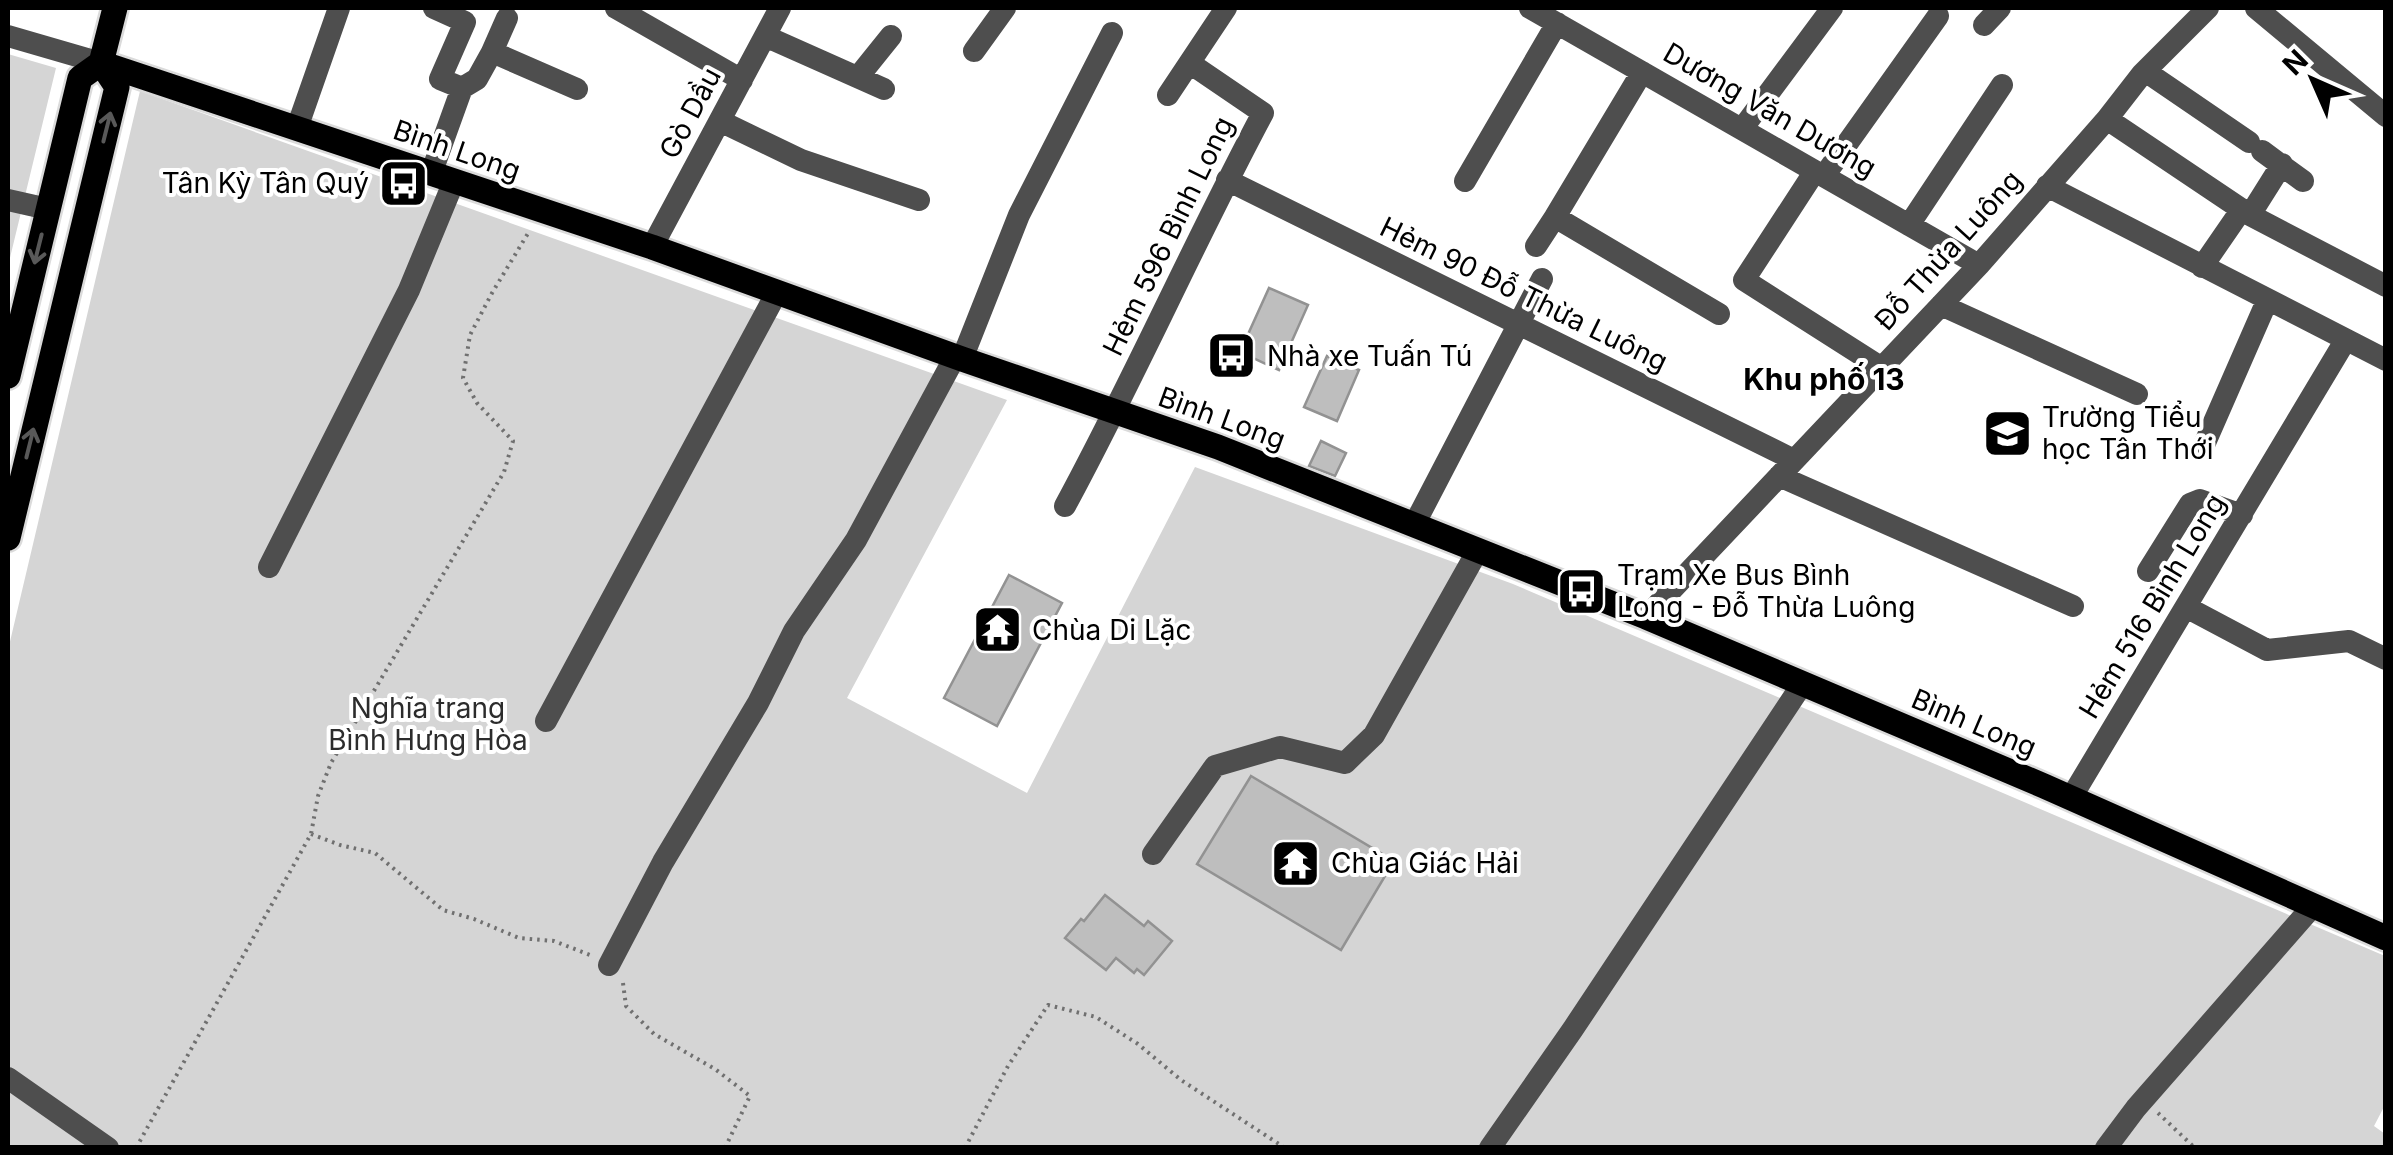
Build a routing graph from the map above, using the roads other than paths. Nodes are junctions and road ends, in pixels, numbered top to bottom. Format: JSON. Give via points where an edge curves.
{"nodes":[{"id":1,"x":115,"y":8,"type":"edge"},
{"id":2,"x":340,"y":8,"type":"edge"},
{"id":3,"x":434,"y":8,"type":"edge"},
{"id":4,"x":616,"y":8,"type":"edge"},
{"id":5,"x":1005,"y":8,"type":"edge"},
{"id":6,"x":1226,"y":8,"type":"edge"},
{"id":7,"x":1530,"y":8,"type":"edge"},
{"id":8,"x":1832,"y":8,"type":"edge"},
{"id":9,"x":2208,"y":8,"type":"edge"},
{"id":10,"x":2256,"y":8,"type":"edge"},
{"id":11,"x":1938,"y":16,"type":"dead end"},
{"id":12,"x":507,"y":18,"type":"dead end"},
{"id":13,"x":770,"y":18,"type":"edge"},
{"id":14,"x":1556,"y":23,"type":"junction"},
{"id":15,"x":1112,"y":33,"type":"dead end"},
{"id":16,"x":8,"y":36,"type":"edge"},
{"id":17,"x":892,"y":36,"type":"dead end"},
{"id":18,"x":974,"y":51,"type":"dead end"},
{"id":19,"x":492,"y":52,"type":"junction"},
{"id":20,"x":101,"y":63,"type":"junction"},
{"id":21,"x":1191,"y":64,"type":"junction"},
{"id":22,"x":2145,"y":71,"type":"junction"},
{"id":23,"x":1642,"y":72,"type":"junction"},
{"id":24,"x":858,"y":77,"type":"junction"},
{"id":25,"x":742,"y":80,"type":"junction"},
{"id":26,"x":2002,"y":85,"type":"dead end"},
{"id":27,"x":462,"y":88,"type":"junction"},
{"id":28,"x":884,"y":89,"type":"dead end"},
{"id":29,"x":577,"y":90,"type":"dead end"},
{"id":30,"x":1168,"y":95,"type":"dead end"},
{"id":31,"x":2386,"y":116,"type":"edge"},
{"id":32,"x":2107,"y":119,"type":"junction"},
{"id":33,"x":720,"y":121,"type":"junction"},
{"id":34,"x":297,"y":128,"type":"junction"},
{"id":35,"x":1742,"y":129,"type":"junction"},
{"id":36,"x":2264,"y":152,"type":"junction"},
{"id":37,"x":1820,"y":173,"type":"junction"},
{"id":38,"x":443,"y":177,"type":"junction"},
{"id":39,"x":1227,"y":180,"type":"junction"},
{"id":40,"x":1466,"y":181,"type":"dead end"},
{"id":41,"x":2303,"y":181,"type":"dead end"},
{"id":42,"x":2047,"y":186,"type":"junction"},
{"id":43,"x":8,"y":200,"type":"edge"},
{"id":44,"x":919,"y":200,"type":"dead end"},
{"id":45,"x":48,"y":209,"type":"junction"},
{"id":46,"x":2246,"y":212,"type":"junction"},
{"id":47,"x":1554,"y":217,"type":"junction"},
{"id":48,"x":1909,"y":225,"type":"junction"},
{"id":49,"x":1536,"y":246,"type":"dead end"},
{"id":50,"x":652,"y":248,"type":"junction"},
{"id":51,"x":1979,"y":265,"type":"junction"},
{"id":52,"x":2202,"y":267,"type":"junction"},
{"id":53,"x":2383,"y":278,"type":"edge"},
{"id":54,"x":1542,"y":279,"type":"dead end"},
{"id":55,"x":777,"y":292,"type":"junction"},
{"id":56,"x":2267,"y":300,"type":"junction"},
{"id":57,"x":1941,"y":305,"type":"junction"},
{"id":58,"x":1719,"y":314,"type":"dead end"},
{"id":59,"x":1518,"y":326,"type":"junction"},
{"id":60,"x":2345,"y":341,"type":"junction"},
{"id":61,"x":959,"y":357,"type":"junction"},
{"id":62,"x":2386,"y":360,"type":"edge"},
{"id":63,"x":1882,"y":368,"type":"junction"},
{"id":64,"x":8,"y":376,"type":"edge"},
{"id":65,"x":2136,"y":394,"type":"dead end"},
{"id":66,"x":1115,"y":412,"type":"junction"},
{"id":67,"x":2204,"y":446,"type":"dead end"},
{"id":68,"x":1786,"y":468,"type":"junction"},
{"id":69,"x":1066,"y":506,"type":"dead end"},
{"id":70,"x":2242,"y":514,"type":"junction"},
{"id":71,"x":1414,"y":525,"type":"junction"},
{"id":72,"x":8,"y":538,"type":"edge"},
{"id":73,"x":1478,"y":550,"type":"junction"},
{"id":74,"x":270,"y":567,"type":"dead end"},
{"id":75,"x":2148,"y":571,"type":"dead end"},
{"id":76,"x":2073,"y":606,"type":"dead end"},
{"id":77,"x":2186,"y":607,"type":"junction"},
{"id":78,"x":1646,"y":617,"type":"junction"},
{"id":79,"x":2386,"y":659,"type":"edge"},
{"id":80,"x":1803,"y":683,"type":"junction"},
{"id":81,"x":546,"y":721,"type":"dead end"},
{"id":82,"x":2071,"y":798,"type":"junction"},
{"id":83,"x":1153,"y":854,"type":"dead end"},
{"id":84,"x":2313,"y":906,"type":"junction"},
{"id":85,"x":2386,"y":938,"type":"edge"},
{"id":86,"x":609,"y":965,"type":"road end"},
{"id":87,"x":8,"y":1078,"type":"edge"},
{"id":88,"x":108,"y":1148,"type":"edge"},
{"id":89,"x":1490,"y":1148,"type":"edge"},
{"id":90,"x":2106,"y":1148,"type":"edge"}],
"edges":[{"from":1,"to":20,"type":"main road"},
{"from":2,"to":34,"type":"street"},
{"from":3,"to":27,"type":"street","via":[[465,22],[440,79]]},
{"from":4,"to":25,"type":"street"},
{"from":5,"to":18,"type":"street"},
{"from":6,"to":21,"type":"street"},
{"from":7,"to":14,"type":"street","name":"Dương Văn Dương"},
{"from":8,"to":35,"type":"street"},
{"from":9,"to":22,"type":"street","name":"Đỗ Thừa Luông"},
{"from":10,"to":31,"type":"street"},
{"from":11,"to":37,"type":"street"},
{"from":12,"to":19,"type":"street"},
{"from":13,"to":24,"type":"street"},
{"from":13,"to":25,"type":"street","name":"Gò Dầu"},
{"from":14,"to":23,"type":"street","name":"Dương Văn Dương"},
{"from":14,"to":40,"type":"street"},
{"from":15,"to":61,"type":"street","via":[[1019,215]]},
{"from":16,"to":20,"type":"street","name":"Bình Long"},
{"from":17,"to":24,"type":"street"},
{"from":19,"to":27,"type":"street","via":[[477,79]]},
{"from":19,"to":29,"type":"street"},
{"from":20,"to":34,"type":"main road","name":"Bình Long"},
{"from":20,"to":45,"type":"main road","via":[[80,78]]},
{"from":72,"to":20,"type":"main road","one_way":true,"via":[[117,87]]},
{"from":21,"to":30,"type":"street"},
{"from":21,"to":39,"type":"street","name":"Hẻm 596 Bình Long","via":[[1263,112]]},
{"from":22,"to":32,"type":"street","name":"Đỗ Thừa Luông"},
{"from":22,"to":36,"type":"street"},
{"from":23,"to":35,"type":"street","name":"Dương Văn Dương"},
{"from":23,"to":47,"type":"street"},
{"from":24,"to":28,"type":"street"},
{"from":25,"to":33,"type":"street","name":"Gò Dầu"},
{"from":26,"to":48,"type":"street"},
{"from":27,"to":38,"type":"street"},
{"from":32,"to":42,"type":"street","name":"Đỗ Thừa Luông"},
{"from":32,"to":46,"type":"street"},
{"from":33,"to":44,"type":"street","via":[[801,160]]},
{"from":33,"to":50,"type":"street","name":"Gò Dầu"},
{"from":34,"to":38,"type":"main road","name":"Bình Long"},
{"from":35,"to":37,"type":"street","name":"Dương Văn Dương"},
{"from":36,"to":41,"type":"street"},
{"from":36,"to":46,"type":"street"},
{"from":37,"to":48,"type":"street","name":"Dương Văn Dương"},
{"from":37,"to":63,"type":"street","via":[[1744,280]]},
{"from":38,"to":50,"type":"main road","name":"Bình Long"},
{"from":38,"to":74,"type":"street","via":[[409,290]]},
{"from":39,"to":59,"type":"street","name":"Hẻm 90 Đỗ Thừa Luông"},
{"from":39,"to":66,"type":"street","name":"Hẻm 596 Bình Long"},
{"from":42,"to":51,"type":"street","name":"Đỗ Thừa Luông"},
{"from":42,"to":52,"type":"street"},
{"from":43,"to":45,"type":"street"},
{"from":45,"to":64,"type":"main road","one_way":true},
{"from":46,"to":52,"type":"street"},
{"from":46,"to":53,"type":"street"},
{"from":47,"to":49,"type":"street"},
{"from":47,"to":58,"type":"street"},
{"from":48,"to":51,"type":"street","name":"Dương Văn Dương"},
{"from":50,"to":55,"type":"main road","name":"Bình Long"},
{"from":51,"to":57,"type":"street","name":"Đỗ Thừa Luông"},
{"from":52,"to":56,"type":"street"},
{"from":54,"to":59,"type":"street"},
{"from":55,"to":61,"type":"main road","name":"Bình Long"},
{"from":55,"to":81,"type":"street"},
{"from":56,"to":60,"type":"street"},
{"from":56,"to":67,"type":"street"},
{"from":57,"to":63,"type":"street","name":"Đỗ Thừa Luông"},
{"from":57,"to":65,"type":"street"},
{"from":59,"to":68,"type":"street","name":"Hẻm 90 Đỗ Thừa Luông"},
{"from":59,"to":71,"type":"street"},
{"from":60,"to":62,"type":"street"},
{"from":60,"to":70,"type":"street","name":"Hẻm 516 Bình Long"},
{"from":61,"to":66,"type":"main road","name":"Bình Long"},
{"from":61,"to":86,"type":"street","via":[[856,540],[794,630]]},
{"from":63,"to":68,"type":"street","name":"Đỗ Thừa Luông"},
{"from":66,"to":69,"type":"street","name":"Hẻm 596 Bình Long"},
{"from":66,"to":71,"type":"main road","name":"Bình Long"},
{"from":68,"to":76,"type":"street","name":"Hẻm 90 Đỗ Thừa Luông"},
{"from":68,"to":78,"type":"street","name":"Đỗ Thừa Luông"},
{"from":70,"to":75,"type":"street","via":[[2200,500],[2190,504]]},
{"from":70,"to":77,"type":"street","name":"Hẻm 516 Bình Long"},
{"from":71,"to":73,"type":"main road","name":"Bình Long"},
{"from":73,"to":78,"type":"main road","name":"Bình Long"},
{"from":73,"to":83,"type":"street","via":[[1374,735],[1346,763],[1280,747],[1215,766]]},
{"from":77,"to":79,"type":"street","via":[[2267,650],[2349,641]]},
{"from":77,"to":82,"type":"street","name":"Hẻm 516 Bình Long"},
{"from":78,"to":80,"type":"main road","name":"Bình Long"},
{"from":80,"to":82,"type":"main road","name":"Bình Long"},
{"from":80,"to":89,"type":"street"},
{"from":82,"to":84,"type":"main road","name":"Bình Long"},
{"from":84,"to":85,"type":"main road","name":"Bình Long"},
{"from":84,"to":90,"type":"street"},
{"from":87,"to":88,"type":"street"}]}
